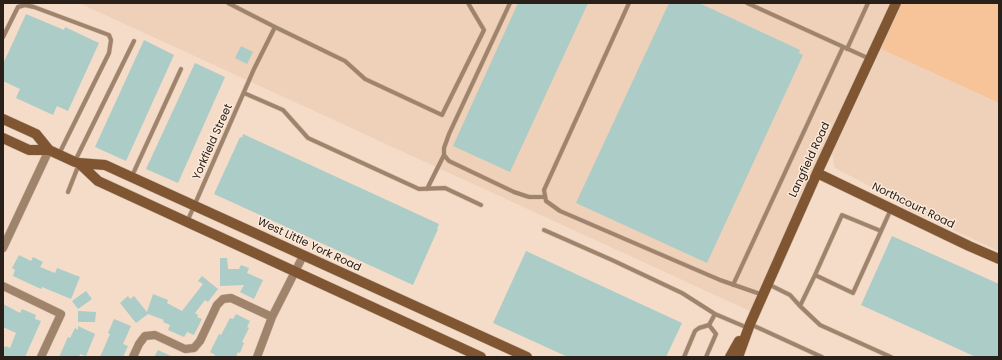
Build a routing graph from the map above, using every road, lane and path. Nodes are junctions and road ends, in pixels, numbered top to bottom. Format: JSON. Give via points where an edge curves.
{"nodes":[{"id":1,"x":228,"y":3,"type":"edge"},
{"id":2,"x":468,"y":3,"type":"edge"},
{"id":3,"x":510,"y":3,"type":"edge"},
{"id":4,"x":629,"y":3,"type":"edge"},
{"id":5,"x":747,"y":3,"type":"edge"},
{"id":6,"x":868,"y":3,"type":"edge"},
{"id":7,"x":896,"y":3,"type":"edge"},
{"id":8,"x":755,"y":5,"type":"edge"},
{"id":9,"x":275,"y":27,"type":"junction"},
{"id":10,"x":3,"y":37,"type":"edge"},
{"id":11,"x":134,"y":41,"type":"dead end"},
{"id":12,"x":845,"y":48,"type":"junction"},
{"id":13,"x":870,"y":59,"type":"junction"},
{"id":14,"x":181,"y":69,"type":"dead end"},
{"id":15,"x":244,"y":93,"type":"junction"},
{"id":16,"x":3,"y":119,"type":"edge"},
{"id":17,"x":3,"y":138,"type":"edge"},
{"id":18,"x":50,"y":150,"type":"junction"},
{"id":19,"x":59,"y":154,"type":"junction"},
{"id":20,"x":444,"y":155,"type":"junction"},
{"id":21,"x":77,"y":162,"type":"junction"},
{"id":22,"x":817,"y":173,"type":"junction"},
{"id":23,"x":132,"y":177,"type":"junction"},
{"id":24,"x":427,"y":189,"type":"junction"},
{"id":25,"x":68,"y":192,"type":"dead end"},
{"id":26,"x":546,"y":197,"type":"junction"},
{"id":27,"x":194,"y":205,"type":"junction"},
{"id":28,"x":482,"y":205,"type":"dead end"},
{"id":29,"x":892,"y":209,"type":"junction"},
{"id":30,"x":187,"y":222,"type":"junction"},
{"id":31,"x":544,"y":230,"type":"dead end"},
{"id":32,"x":881,"y":231,"type":"junction"},
{"id":33,"x":3,"y":248,"type":"edge"},
{"id":34,"x":304,"y":256,"type":"junction"},
{"id":35,"x":999,"y":259,"type":"edge"},
{"id":36,"x":295,"y":272,"type":"junction"},
{"id":37,"x":815,"y":275,"type":"junction"},
{"id":38,"x":768,"y":284,"type":"junction"},
{"id":39,"x":733,"y":285,"type":"junction"},
{"id":40,"x":3,"y":286,"type":"edge"},
{"id":41,"x":762,"y":296,"type":"junction"},
{"id":42,"x":800,"y":306,"type":"junction"},
{"id":43,"x":715,"y":314,"type":"junction"},
{"id":44,"x":272,"y":317,"type":"junction"},
{"id":45,"x":442,"y":319,"type":"junction"},
{"id":46,"x":709,"y":326,"type":"junction"},
{"id":47,"x":749,"y":326,"type":"junction"},
{"id":48,"x":435,"y":336,"type":"junction"},
{"id":49,"x":41,"y":357,"type":"edge"},
{"id":50,"x":133,"y":357,"type":"edge"},
{"id":51,"x":257,"y":357,"type":"edge"},
{"id":52,"x":481,"y":357,"type":"edge"},
{"id":53,"x":527,"y":357,"type":"edge"},
{"id":54,"x":684,"y":357,"type":"edge"},
{"id":55,"x":706,"y":357,"type":"edge"},
{"id":56,"x":730,"y":357,"type":"edge"},
{"id":57,"x":738,"y":357,"type":"edge"},
{"id":58,"x":822,"y":357,"type":"edge"},
{"id":59,"x":892,"y":357,"type":"edge"}],
"edges":[{"from":1,"to":9,"type":"lane"},
{"from":2,"to":9,"type":"lane","via":[[484,30],[442,115],[365,79],[345,61]]},
{"from":3,"to":20,"type":"lane","via":[[449,134]]},
{"from":4,"to":26,"type":"lane","via":[[544,190]]},
{"from":5,"to":8,"type":"lane"},
{"from":6,"to":12,"type":"lane"},
{"from":7,"to":13,"type":"main road","name":"Langfield Road"},
{"from":8,"to":12,"type":"lane"},
{"from":9,"to":15,"type":"lane","name":"Yorkfield Street"},
{"from":10,"to":19,"type":"lane","via":[[18,7],[25,5],[109,35],[109,53]]},
{"from":11,"to":21,"type":"lane"},
{"from":12,"to":13,"type":"lane"},
{"from":12,"to":39,"type":"lane"},
{"from":13,"to":22,"type":"main road","name":"Langfield Road"},
{"from":14,"to":23,"type":"lane"},
{"from":15,"to":24,"type":"lane","via":[[283,110],[308,138],[419,189]]},
{"from":15,"to":27,"type":"lane","name":"Yorkfield Street"},
{"from":16,"to":18,"type":"main road","name":"West Little York Road","via":[[36,134]]},
{"from":17,"to":18,"type":"main road","name":"West Little York Road","via":[[29,150]]},
{"from":18,"to":19,"type":"main road","name":"West Little York Road"},
{"from":18,"to":33,"type":"street"},
{"from":19,"to":21,"type":"main road","name":"West Little York Road"},
{"from":20,"to":24,"type":"lane"},
{"from":20,"to":26,"type":"lane","via":[[449,161],[514,192],[529,197]]},
{"from":21,"to":23,"type":"main road","name":"West Little York Road","via":[[105,165]]},
{"from":21,"to":25,"type":"lane"},
{"from":21,"to":30,"type":"main road","name":"West Little York Road","via":[[98,182]]},
{"from":22,"to":29,"type":"main road","name":"Northcourt Road"},
{"from":22,"to":38,"type":"main road","name":"Langfield Road"},
{"from":23,"to":27,"type":"main road","name":"West Little York Road"},
{"from":24,"to":28,"type":"lane","via":[[445,188]]},
{"from":26,"to":39,"type":"lane","via":[[546,201],[560,211]]},
{"from":27,"to":30,"type":"lane","name":"Yorkfield Street"},
{"from":27,"to":34,"type":"main road","name":"West Little York Road"},
{"from":29,"to":32,"type":"lane"},
{"from":29,"to":35,"type":"main road","name":"Northcourt Road"},
{"from":30,"to":36,"type":"main road","name":"West Little York Road"},
{"from":31,"to":43,"type":"lane","via":[[682,293]]},
{"from":32,"to":37,"type":"lane","via":[[842,215]]},
{"from":32,"to":37,"type":"lane","via":[[853,292]]},
{"from":34,"to":36,"type":"street"},
{"from":34,"to":45,"type":"main road","name":"West Little York Road"},
{"from":36,"to":44,"type":"street"},
{"from":36,"to":48,"type":"main road","name":"West Little York Road"},
{"from":37,"to":42,"type":"lane"},
{"from":38,"to":41,"type":"main road","name":"Langfield Road"},
{"from":38,"to":42,"type":"lane","via":[[790,295]]},
{"from":39,"to":41,"type":"lane"},
{"from":40,"to":49,"type":"street","via":[[61,314]]},
{"from":41,"to":47,"type":"main road","name":"Langfield Road"},
{"from":42,"to":59,"type":"lane","via":[[820,324]]},
{"from":43,"to":46,"type":"lane"},
{"from":43,"to":47,"type":"lane"},
{"from":44,"to":50,"type":"street","via":[[231,298],[223,298],[194,348],[185,349],[155,335],[145,336]]},
{"from":44,"to":51,"type":"street"},
{"from":45,"to":48,"type":"main road"},
{"from":45,"to":53,"type":"main road","name":"West Little York Road"},
{"from":46,"to":54,"type":"lane","via":[[695,331]]},
{"from":46,"to":55,"type":"lane","via":[[716,334]]},
{"from":47,"to":56,"type":"main road","name":"Langfield Road"},
{"from":47,"to":57,"type":"main road","name":"Langfield Road"},
{"from":47,"to":58,"type":"lane"},
{"from":48,"to":52,"type":"main road","name":"West Little York Road"}]}
